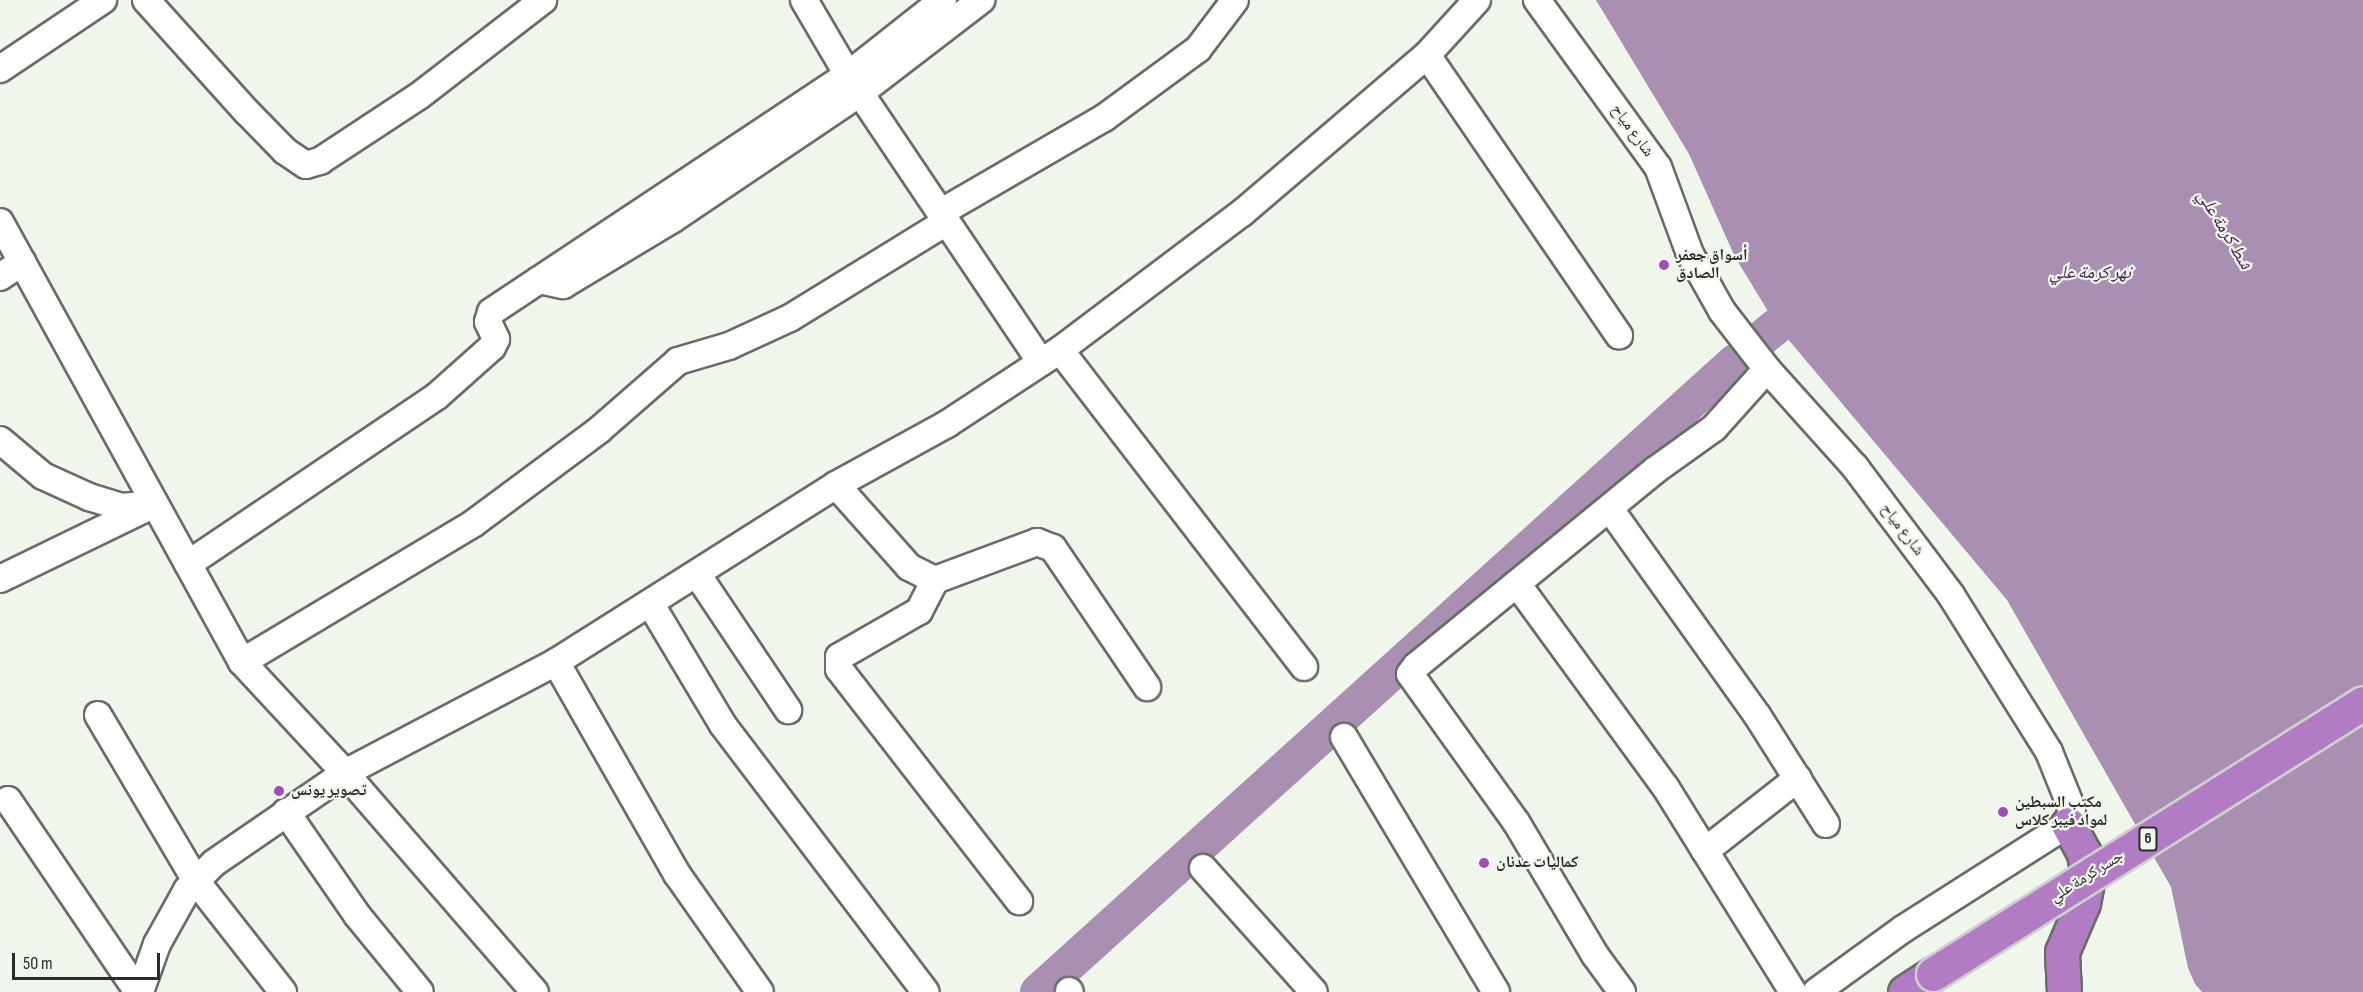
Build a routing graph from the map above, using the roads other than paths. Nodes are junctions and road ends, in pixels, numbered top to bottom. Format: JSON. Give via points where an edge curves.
{"nodes":[{"id":1,"x":103,"y":0,"type":"edge"},
{"id":2,"x":146,"y":0,"type":"edge"},
{"id":3,"x":543,"y":0,"type":"edge"},
{"id":4,"x":804,"y":0,"type":"edge"},
{"id":5,"x":944,"y":0,"type":"edge"},
{"id":6,"x":981,"y":0,"type":"edge"},
{"id":7,"x":1235,"y":0,"type":"edge"},
{"id":8,"x":1477,"y":0,"type":"edge"},
{"id":9,"x":1537,"y":0,"type":"edge"},
{"id":10,"x":1427,"y":55,"type":"junction"},
{"id":11,"x":0,"y":69,"type":"edge"},
{"id":12,"x":854,"y":84,"type":"junction"},
{"id":13,"x":941,"y":216,"type":"junction"},
{"id":14,"x":0,"y":222,"type":"edge"},
{"id":15,"x":22,"y":262,"type":"junction"},
{"id":16,"x":0,"y":277,"type":"edge"},
{"id":17,"x":1619,"y":335,"type":"dead end"},
{"id":18,"x":1051,"y":356,"type":"junction"},
{"id":19,"x":1767,"y":369,"type":"junction"},
{"id":20,"x":0,"y":440,"type":"edge"},
{"id":21,"x":836,"y":485,"type":"junction"},
{"id":22,"x":155,"y":504,"type":"junction"},
{"id":23,"x":1610,"y":509,"type":"junction"},
{"id":24,"x":188,"y":564,"type":"junction"},
{"id":25,"x":698,"y":574,"type":"junction"},
{"id":26,"x":0,"y":579,"type":"edge"},
{"id":27,"x":934,"y":580,"type":"junction"},
{"id":28,"x":1518,"y":585,"type":"junction"},
{"id":29,"x":650,"y":603,"type":"junction"},
{"id":30,"x":242,"y":662,"type":"junction"},
{"id":31,"x":556,"y":662,"type":"junction"},
{"id":32,"x":1304,"y":667,"type":"dead end"},
{"id":33,"x":1147,"y":687,"type":"dead end"},
{"id":34,"x":2363,"y":703,"type":"edge"},
{"id":35,"x":788,"y":710,"type":"dead end"},
{"id":36,"x":98,"y":715,"type":"dead end"},
{"id":37,"x":1344,"y":737,"type":"dead end"},
{"id":38,"x":345,"y":773,"type":"junction"},
{"id":39,"x":1798,"y":778,"type":"junction"},
{"id":40,"x":8,"y":800,"type":"dead end"},
{"id":41,"x":286,"y":812,"type":"junction"},
{"id":42,"x":1826,"y":824,"type":"dead end"},
{"id":43,"x":2068,"y":825,"type":"junction"},
{"id":44,"x":1705,"y":851,"type":"junction"},
{"id":45,"x":1203,"y":867,"type":"dead end"},
{"id":46,"x":196,"y":881,"type":"junction"},
{"id":47,"x":1019,"y":900,"type":"dead end"},
{"id":48,"x":139,"y":992,"type":"edge"},
{"id":49,"x":283,"y":992,"type":"edge"},
{"id":50,"x":420,"y":992,"type":"edge"},
{"id":51,"x":535,"y":992,"type":"edge"},
{"id":52,"x":760,"y":992,"type":"edge"},
{"id":53,"x":926,"y":992,"type":"edge"},
{"id":54,"x":1314,"y":992,"type":"edge"},
{"id":55,"x":1496,"y":992,"type":"edge"},
{"id":56,"x":1622,"y":992,"type":"edge"},
{"id":57,"x":1793,"y":992,"type":"edge"},
{"id":58,"x":1816,"y":992,"type":"edge"},
{"id":59,"x":1905,"y":992,"type":"edge"},
{"id":60,"x":2064,"y":992,"type":"edge"}],
"edges":[{"from":1,"to":11,"type":"street"},
{"from":2,"to":3,"type":"street","via":[[246,112],[306,165],[320,161],[419,96]]},
{"from":4,"to":12,"type":"street"},
{"from":5,"to":12,"type":"street"},
{"from":6,"to":12,"type":"street"},
{"from":7,"to":13,"type":"street","via":[[1198,49],[1104,118],[945,210]]},
{"from":8,"to":10,"type":"street"},
{"from":9,"to":19,"type":"street","name":"شارع مياح","via":[[1658,167],[1690,254],[1722,311]]},
{"from":10,"to":17,"type":"street"},
{"from":10,"to":18,"type":"street","via":[[1242,213]]},
{"from":12,"to":13,"type":"street"},
{"from":12,"to":24,"type":"street","via":[[666,209],[490,312],[488,322],[496,339],[492,347],[437,396]]},
{"from":13,"to":18,"type":"street"},
{"from":13,"to":30,"type":"street","via":[[938,227],[790,318],[729,346],[678,361],[599,430],[474,523]]},
{"from":14,"to":15,"type":"street"},
{"from":15,"to":16,"type":"street"},
{"from":15,"to":22,"type":"street"},
{"from":18,"to":21,"type":"street","via":[[948,424]]},
{"from":18,"to":32,"type":"street"},
{"from":19,"to":23,"type":"street","via":[[1714,428]]},
{"from":19,"to":43,"type":"street","name":"شارع مياح","via":[[1855,467],[1951,595],[2058,770],[2072,809]]},
{"from":20,"to":22,"type":"street","via":[[43,476],[88,497],[121,507]]},
{"from":21,"to":25,"type":"street"},
{"from":21,"to":27,"type":"street","via":[[909,567]]},
{"from":22,"to":24,"type":"street"},
{"from":22,"to":26,"type":"street"},
{"from":23,"to":28,"type":"street"},
{"from":23,"to":39,"type":"street"},
{"from":24,"to":30,"type":"street"},
{"from":25,"to":29,"type":"street"},
{"from":25,"to":35,"type":"street"},
{"from":27,"to":33,"type":"street","via":[[1037,542],[1053,548]]},
{"from":27,"to":47,"type":"street","via":[[919,610],[839,657],[839,669]]},
{"from":28,"to":44,"type":"street","via":[[1666,788]]},
{"from":28,"to":56,"type":"street","via":[[1410,674],[1516,822],[1595,955]]},
{"from":29,"to":31,"type":"street"},
{"from":29,"to":53,"type":"street","via":[[723,725]]},
{"from":30,"to":38,"type":"street"},
{"from":31,"to":38,"type":"street"},
{"from":31,"to":52,"type":"street","via":[[677,874]]},
{"from":34,"to":59,"type":"highway","name":"جسر كرمة علي","number":"6","bridge":true},
{"from":36,"to":46,"type":"street"},
{"from":37,"to":55,"type":"street"},
{"from":38,"to":41,"type":"street"},
{"from":38,"to":51,"type":"street"},
{"from":39,"to":42,"type":"street"},
{"from":39,"to":44,"type":"street"},
{"from":40,"to":48,"type":"street"},
{"from":41,"to":46,"type":"street","via":[[214,863]]},
{"from":41,"to":50,"type":"street","via":[[357,915]]},
{"from":43,"to":58,"type":"street","via":[[1904,929]]},
{"from":43,"to":60,"type":"highway","via":[[2084,853],[2088,878],[2083,903],[2062,952]]},
{"from":44,"to":57,"type":"street"},
{"from":45,"to":54,"type":"street"},
{"from":46,"to":48,"type":"street","via":[[157,944]]},
{"from":46,"to":49,"type":"street"}]}
